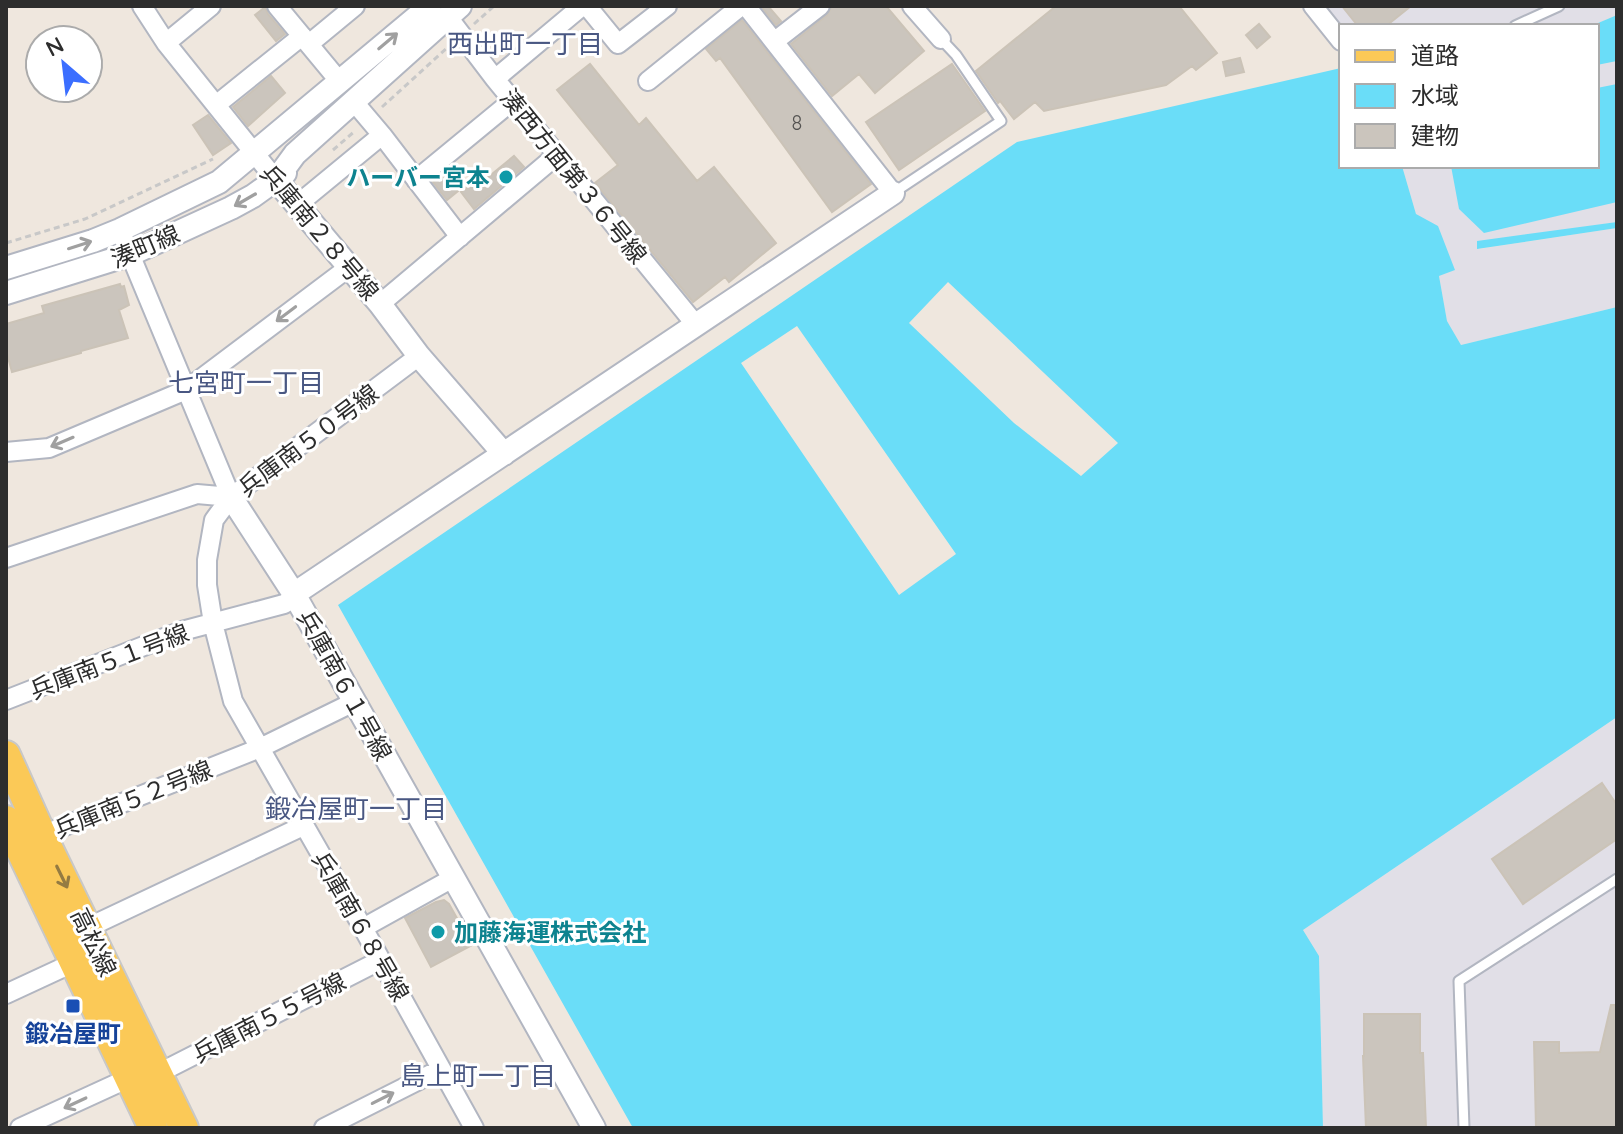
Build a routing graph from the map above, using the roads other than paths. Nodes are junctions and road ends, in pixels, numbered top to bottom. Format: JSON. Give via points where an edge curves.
{"nodes":[{"id":1,"x":142,"y":6,"type":"edge"},
{"id":2,"x":211,"y":6,"type":"edge"},
{"id":3,"x":277,"y":6,"type":"edge"},
{"id":4,"x":355,"y":6,"type":"edge"},
{"id":5,"x":430,"y":6,"type":"edge"},
{"id":6,"x":584,"y":6,"type":"edge"},
{"id":7,"x":667,"y":6,"type":"edge"},
{"id":8,"x":744,"y":6,"type":"edge"},
{"id":9,"x":820,"y":6,"type":"edge"},
{"id":10,"x":912,"y":6,"type":"edge"},
{"id":11,"x":1313,"y":6,"type":"edge"},
{"id":12,"x":1559,"y":6,"type":"edge"},
{"id":13,"x":486,"y":7,"type":"edge"},
{"id":14,"x":1546,"y":8,"type":"edge"},
{"id":15,"x":458,"y":22,"type":"edge"},
{"id":16,"x":1518,"y":24,"type":"edge"},
{"id":17,"x":1339,"y":38,"type":"edge"},
{"id":18,"x":941,"y":39,"type":"joint"},
{"id":19,"x":306,"y":40,"type":"junction"},
{"id":20,"x":775,"y":41,"type":"junction"},
{"id":21,"x":166,"y":43,"type":"junction"},
{"id":22,"x":409,"y":51,"type":"junction"},
{"id":23,"x":495,"y":79,"type":"junction"},
{"id":24,"x":648,"y":81,"type":"dead end"},
{"id":25,"x":340,"y":82,"type":"junction"},
{"id":26,"x":512,"y":101,"type":"junction"},
{"id":27,"x":216,"y":105,"type":"junction"},
{"id":28,"x":364,"y":114,"type":"junction"},
{"id":29,"x":382,"y":135,"type":"junction"},
{"id":30,"x":254,"y":153,"type":"junction"},
{"id":31,"x":557,"y":155,"type":"junction"},
{"id":32,"x":276,"y":180,"type":"junction"},
{"id":33,"x":416,"y":180,"type":"junction"},
{"id":34,"x":893,"y":193,"type":"junction"},
{"id":35,"x":297,"y":205,"type":"junction"},
{"id":36,"x":120,"y":230,"type":"junction"},
{"id":37,"x":460,"y":237,"type":"junction"},
{"id":38,"x":131,"y":254,"type":"junction"},
{"id":39,"x":6,"y":268,"type":"edge"},
{"id":40,"x":348,"y":268,"type":"junction"},
{"id":41,"x":6,"y":293,"type":"edge"},
{"id":42,"x":380,"y":304,"type":"junction"},
{"id":43,"x":696,"y":325,"type":"junction"},
{"id":44,"x":419,"y":356,"type":"junction"},
{"id":45,"x":186,"y":390,"type":"junction"},
{"id":46,"x":6,"y":452,"type":"edge"},
{"id":47,"x":504,"y":454,"type":"junction"},
{"id":48,"x":231,"y":497,"type":"junction"},
{"id":49,"x":6,"y":558,"type":"edge"},
{"id":50,"x":294,"y":594,"type":"junction"},
{"id":51,"x":213,"y":623,"type":"junction"},
{"id":52,"x":6,"y":700,"type":"edge"},
{"id":53,"x":354,"y":702,"type":"junction"},
{"id":54,"x":260,"y":748,"type":"junction"},
{"id":55,"x":6,"y":755,"type":"edge"},
{"id":56,"x":6,"y":820,"type":"edge"},
{"id":57,"x":303,"y":826,"type":"junction"},
{"id":58,"x":22,"y":843,"type":"edge"},
{"id":59,"x":453,"y":878,"type":"junction"},
{"id":60,"x":1617,"y":879,"type":"edge"},
{"id":61,"x":87,"y":928,"type":"junction"},
{"id":62,"x":363,"y":928,"type":"junction"},
{"id":63,"x":381,"y":960,"type":"junction"},
{"id":64,"x":75,"y":962,"type":"junction"},
{"id":65,"x":6,"y":994,"type":"edge"},
{"id":66,"x":441,"y":1069,"type":"junction"},
{"id":67,"x":143,"y":1076,"type":"junction"},
{"id":68,"x":20,"y":1128,"type":"edge"},
{"id":69,"x":153,"y":1128,"type":"edge"},
{"id":70,"x":184,"y":1128,"type":"edge"},
{"id":71,"x":324,"y":1128,"type":"edge"},
{"id":72,"x":474,"y":1128,"type":"edge"},
{"id":73,"x":594,"y":1128,"type":"edge"},
{"id":74,"x":1464,"y":1128,"type":"edge"}],
"edges":[{"from":1,"to":21,"type":"street","name":"兵庫南２８号線"},
{"from":2,"to":21,"type":"street"},
{"from":3,"to":19,"type":"street"},
{"from":4,"to":19,"type":"street"},
{"from":25,"to":5,"type":"street","name":"湊町線","one_way":true},
{"from":6,"to":7,"type":"street","via":[[618,44]]},
{"from":6,"to":23,"type":"street"},
{"from":8,"to":20,"type":"street"},
{"from":8,"to":24,"type":"street"},
{"from":9,"to":20,"type":"street"},
{"from":10,"to":18,"type":"street"},
{"from":11,"to":17,"type":"street"},
{"from":12,"to":14,"type":"lane"},
{"from":13,"to":15,"type":"street","name":"湊町線"},
{"from":14,"to":16,"type":"lane"},
{"from":15,"to":22,"type":"street","name":"湊町線"},
{"from":15,"to":23,"type":"street","name":"湊西方面第３６号線"},
{"from":15,"to":28,"type":"street","name":"湊町線"},
{"from":18,"to":34,"type":"lane","via":[[1001,121]]},
{"from":19,"to":25,"type":"street"},
{"from":19,"to":27,"type":"street"},
{"from":20,"to":34,"type":"street"},
{"from":21,"to":27,"type":"street","name":"兵庫南２８号線"},
{"from":22,"to":30,"type":"street","name":"湊町線","via":[[361,84],[289,148]]},
{"from":22,"to":32,"type":"street","name":"湊町線","via":[[295,154]]},
{"from":23,"to":26,"type":"street","name":"湊西方面第３６号線"},
{"from":25,"to":30,"type":"street","name":"湊町線"},
{"from":26,"to":31,"type":"street","name":"湊西方面第３６号線"},
{"from":26,"to":33,"type":"street"},
{"from":27,"to":30,"type":"street","name":"兵庫南２８号線"},
{"from":28,"to":29,"type":"street"},
{"from":28,"to":32,"type":"street","name":"湊町線"},
{"from":29,"to":33,"type":"street"},
{"from":29,"to":35,"type":"street"},
{"from":30,"to":32,"type":"street","name":"兵庫南２８号線"},
{"from":30,"to":36,"type":"street","name":"湊町線","via":[[219,182]]},
{"from":31,"to":37,"type":"street"},
{"from":31,"to":43,"type":"street","name":"湊西方面第３６号線"},
{"from":32,"to":35,"type":"street","name":"兵庫南２８号線"},
{"from":32,"to":38,"type":"street","name":"湊町線","one_way":true,"via":[[231,208]]},
{"from":33,"to":37,"type":"street"},
{"from":34,"to":43,"type":"street"},
{"from":35,"to":40,"type":"street","name":"兵庫南２８号線"},
{"from":36,"to":38,"type":"street"},
{"from":39,"to":36,"type":"street","name":"湊町線","one_way":true},
{"from":37,"to":42,"type":"street"},
{"from":38,"to":41,"type":"street","name":"湊町線"},
{"from":38,"to":45,"type":"street"},
{"from":40,"to":42,"type":"street","name":"兵庫南２８号線"},
{"from":40,"to":45,"type":"street","one_way":true},
{"from":42,"to":44,"type":"street","name":"兵庫南２８号線"},
{"from":43,"to":47,"type":"street"},
{"from":44,"to":47,"type":"street","name":"兵庫南２８号線"},
{"from":44,"to":48,"type":"street","name":"兵庫南５０号線"},
{"from":45,"to":46,"type":"street","one_way":true,"via":[[49,448]]},
{"from":45,"to":48,"type":"street"},
{"from":47,"to":50,"type":"street"},
{"from":48,"to":49,"type":"street","name":"兵庫南５０号線","via":[[197,494]]},
{"from":48,"to":50,"type":"street","name":"兵庫南６１号線"},
{"from":48,"to":51,"type":"street","name":"兵庫南６８号線","via":[[214,520],[207,560]]},
{"from":50,"to":51,"type":"street","name":"兵庫南５１号線","via":[[284,604]]},
{"from":50,"to":53,"type":"street","name":"兵庫南６１号線"},
{"from":51,"to":52,"type":"street","name":"兵庫南５１号線"},
{"from":51,"to":54,"type":"street","name":"兵庫南６８号線","via":[[233,701]]},
{"from":53,"to":54,"type":"street","name":"兵庫南５２号線"},
{"from":53,"to":59,"type":"street","name":"兵庫南６１号線"},
{"from":54,"to":57,"type":"street","name":"兵庫南６８号線"},
{"from":54,"to":58,"type":"street","name":"兵庫南５２号線"},
{"from":55,"to":58,"type":"main road","name":"高松線"},
{"from":56,"to":58,"type":"main road","name":"高松線"},
{"from":57,"to":61,"type":"street"},
{"from":57,"to":62,"type":"street","name":"兵庫南６８号線"},
{"from":58,"to":61,"type":"main road","name":"高松線","one_way":true},
{"from":58,"to":64,"type":"main road","name":"高松線"},
{"from":59,"to":62,"type":"street"},
{"from":59,"to":73,"type":"street","name":"兵庫南６１号線"},
{"from":60,"to":74,"type":"lane","via":[[1459,981]]},
{"from":61,"to":67,"type":"main road","name":"高松線"},
{"from":62,"to":63,"type":"street","name":"兵庫南６８号線"},
{"from":63,"to":66,"type":"street","name":"兵庫南６８号線"},
{"from":63,"to":67,"type":"street","name":"兵庫南５５号線"},
{"from":64,"to":65,"type":"street"},
{"from":64,"to":67,"type":"main road","name":"高松線"},
{"from":71,"to":66,"type":"street","one_way":true},
{"from":66,"to":72,"type":"street","name":"兵庫南６８号線"},
{"from":67,"to":68,"type":"street","name":"兵庫南５５号線","one_way":true},
{"from":67,"to":69,"type":"main road","name":"高松線"},
{"from":67,"to":70,"type":"main road","name":"高松線"}]}
